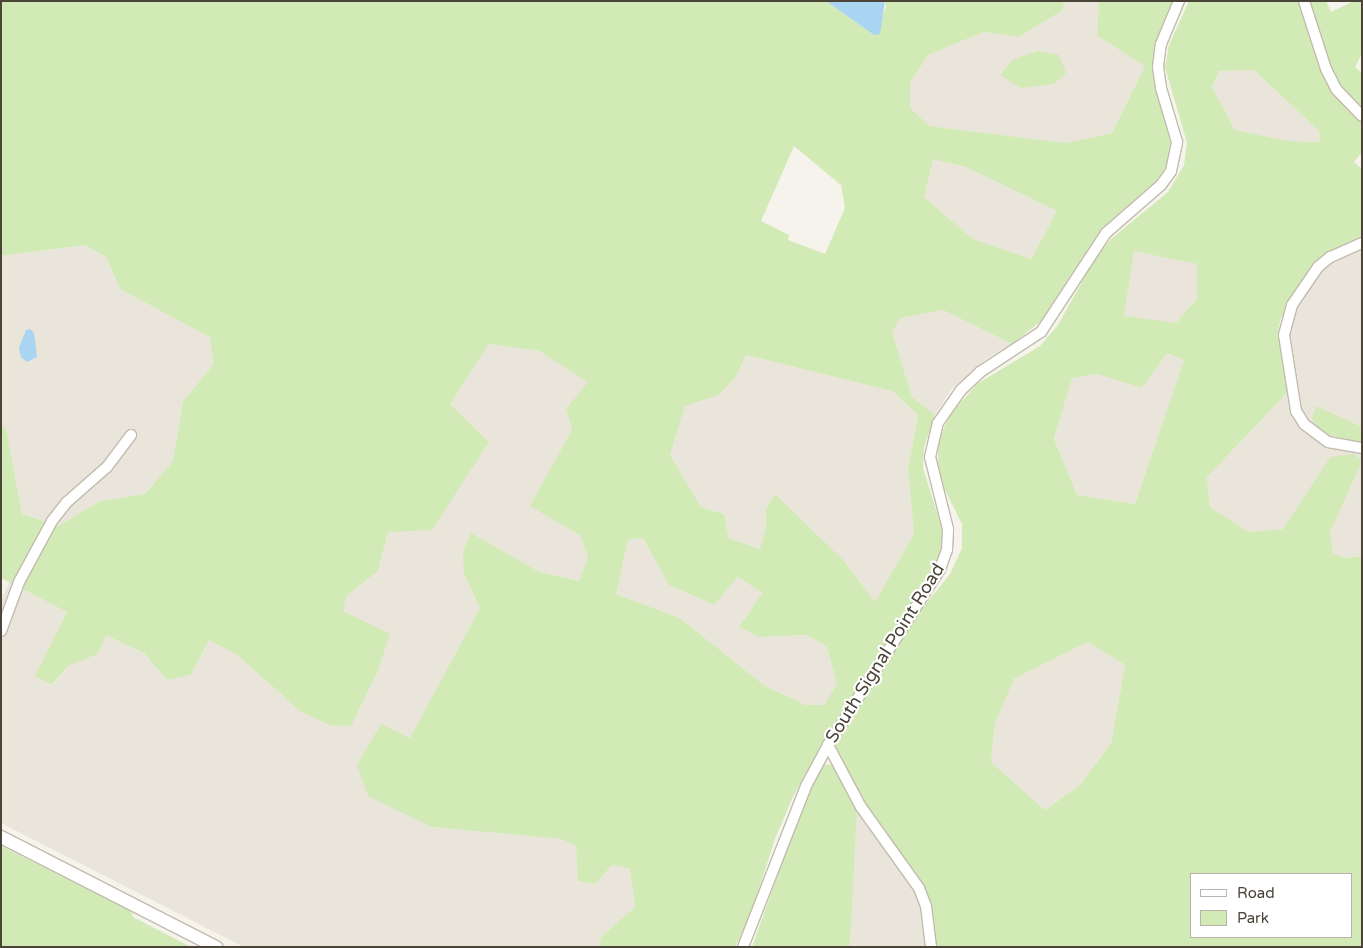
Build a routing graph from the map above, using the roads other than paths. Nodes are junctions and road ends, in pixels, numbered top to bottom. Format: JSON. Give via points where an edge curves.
{"nodes":[{"id":1,"x":1179,"y":1,"type":"edge"},
{"id":2,"x":1304,"y":1,"type":"edge"},
{"id":3,"x":1362,"y":116,"type":"edge"},
{"id":4,"x":1362,"y":243,"type":"edge"},
{"id":5,"x":130,"y":436,"type":"dead end"},
{"id":6,"x":1362,"y":448,"type":"edge"},
{"id":7,"x":1,"y":631,"type":"edge"},
{"id":8,"x":828,"y":744,"type":"junction"},
{"id":9,"x":1,"y":837,"type":"edge"},
{"id":10,"x":216,"y":947,"type":"edge"},
{"id":11,"x":743,"y":947,"type":"edge"},
{"id":12,"x":931,"y":947,"type":"edge"}],
"edges":[{"from":1,"to":8,"type":"street","name":"South Signal Point Road","via":[[1160,44],[1158,67],[1161,88],[1178,142],[1171,172],[1101,239],[1041,332],[980,372],[946,408],[932,438],[930,457],[948,529],[947,550],[940,569]]},
{"from":2,"to":3,"type":"street","via":[[1326,69],[1336,89]]},
{"from":4,"to":6,"type":"street","via":[[1330,257],[1318,267],[1292,305],[1284,335],[1296,411],[1304,424],[1328,442]]},
{"from":5,"to":7,"type":"street","via":[[107,467],[67,502],[52,521],[19,582]]},
{"from":8,"to":11,"type":"street","name":"South Signal Point Road","via":[[795,807]]},
{"from":8,"to":12,"type":"street","via":[[861,807],[919,888],[926,906]]},
{"from":9,"to":10,"type":"street"}]}
